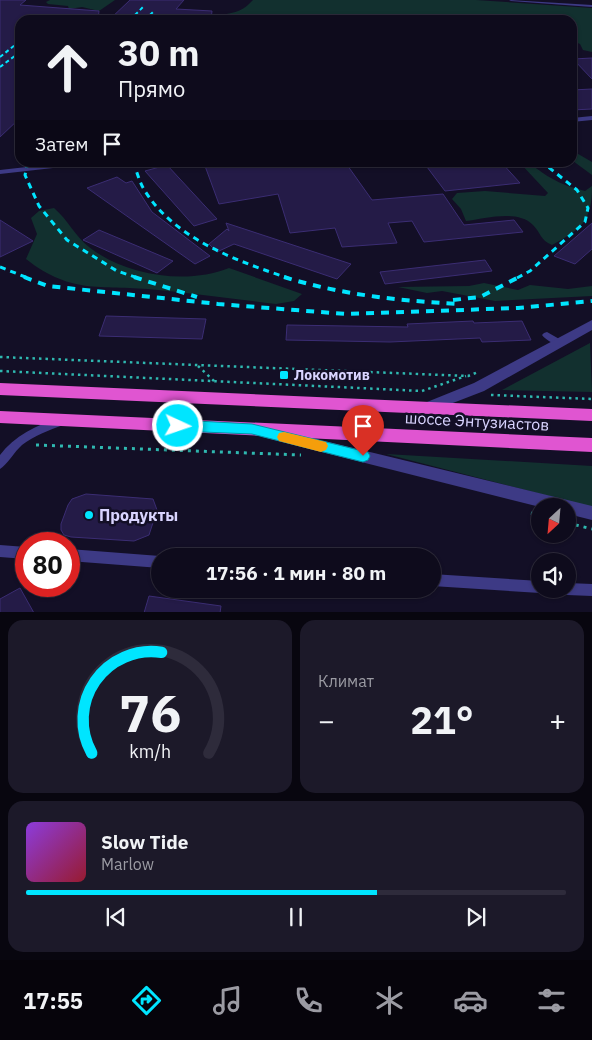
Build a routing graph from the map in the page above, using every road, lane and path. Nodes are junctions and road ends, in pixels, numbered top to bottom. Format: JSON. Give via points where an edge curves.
{"nodes":[{"id":1,"x":511,"y":0,"type":"edge"},
{"id":2,"x":592,"y":6,"type":"edge"},
{"id":3,"x":592,"y":118,"type":"edge"},
{"id":4,"x":577,"y":120,"type":"edge"},
{"id":5,"x":44,"y":167,"type":"edge"},
{"id":6,"x":0,"y":172,"type":"edge"},
{"id":7,"x":592,"y":324,"type":"edge"},
{"id":8,"x":0,"y":357,"type":"edge"},
{"id":9,"x":197,"y":364,"type":"junction"},
{"id":10,"x":483,"y":370,"type":"dead end"},
{"id":11,"x":0,"y":371,"type":"edge"},
{"id":12,"x":468,"y":376,"type":"junction"},
{"id":13,"x":214,"y":381,"type":"junction"},
{"id":14,"x":0,"y":389,"type":"edge"},
{"id":15,"x":488,"y":395,"type":"dead end"},
{"id":16,"x":592,"y":399,"type":"edge"},
{"id":17,"x":428,"y":408,"type":"junction"},
{"id":18,"x":592,"y":415,"type":"edge"},
{"id":19,"x":0,"y":417,"type":"edge"},
{"id":20,"x":63,"y":420,"type":"junction"},
{"id":21,"x":252,"y":429,"type":"junction"},
{"id":22,"x":16,"y":444,"type":"junction"},
{"id":23,"x":592,"y":445,"type":"edge"},
{"id":24,"x":307,"y":455,"type":"dead end"},
{"id":25,"x":0,"y":464,"type":"edge"},
{"id":26,"x":531,"y":498,"type":"edge"},
{"id":27,"x":576,"y":509,"type":"edge"},
{"id":28,"x":521,"y":511,"type":"dead end"},
{"id":29,"x":592,"y":513,"type":"edge"},
{"id":30,"x":531,"y":514,"type":"edge"},
{"id":31,"x":576,"y":525,"type":"edge"},
{"id":32,"x":592,"y":530,"type":"edge"},
{"id":33,"x":0,"y":551,"type":"edge"},
{"id":34,"x":15,"y":552,"type":"edge"},
{"id":35,"x":80,"y":556,"type":"edge"},
{"id":36,"x":151,"y":561,"type":"edge"},
{"id":37,"x":441,"y":581,"type":"edge"},
{"id":38,"x":531,"y":586,"type":"edge"},
{"id":39,"x":576,"y":589,"type":"edge"},
{"id":40,"x":592,"y":590,"type":"edge"}],
"edges":[{"from":1,"to":2,"type":"lane"},
{"from":3,"to":4,"type":"lane"},
{"from":5,"to":6,"type":"lane"},
{"from":7,"to":17,"type":"street","via":[[552,338],[479,387]]},
{"from":8,"to":9,"type":"path"},
{"from":9,"to":12,"type":"path"},
{"from":9,"to":13,"type":"path"},
{"from":10,"to":12,"type":"path"},
{"from":11,"to":13,"type":"path"},
{"from":12,"to":13,"type":"path","via":[[422,391]]},
{"from":14,"to":17,"type":"highway","name":"шоссе Энтузиастов"},
{"from":15,"to":16,"type":"path"},
{"from":17,"to":18,"type":"highway","name":"шоссе Энтузиастов"},
{"from":19,"to":20,"type":"highway","name":"шоссе Энтузиастов"},
{"from":20,"to":21,"type":"highway","name":"шоссе Энтузиастов"},
{"from":20,"to":22,"type":"lane","via":[[32,432]]},
{"from":21,"to":23,"type":"highway","name":"шоссе Энтузиастов"},
{"from":21,"to":26,"type":"street"},
{"from":22,"to":24,"type":"path"},
{"from":22,"to":25,"type":"lane"},
{"from":27,"to":29,"type":"street"},
{"from":28,"to":30,"type":"path"},
{"from":31,"to":32,"type":"path"},
{"from":33,"to":34,"type":"lane"},
{"from":35,"to":36,"type":"lane"},
{"from":37,"to":38,"type":"lane"},
{"from":39,"to":40,"type":"lane"}]}
